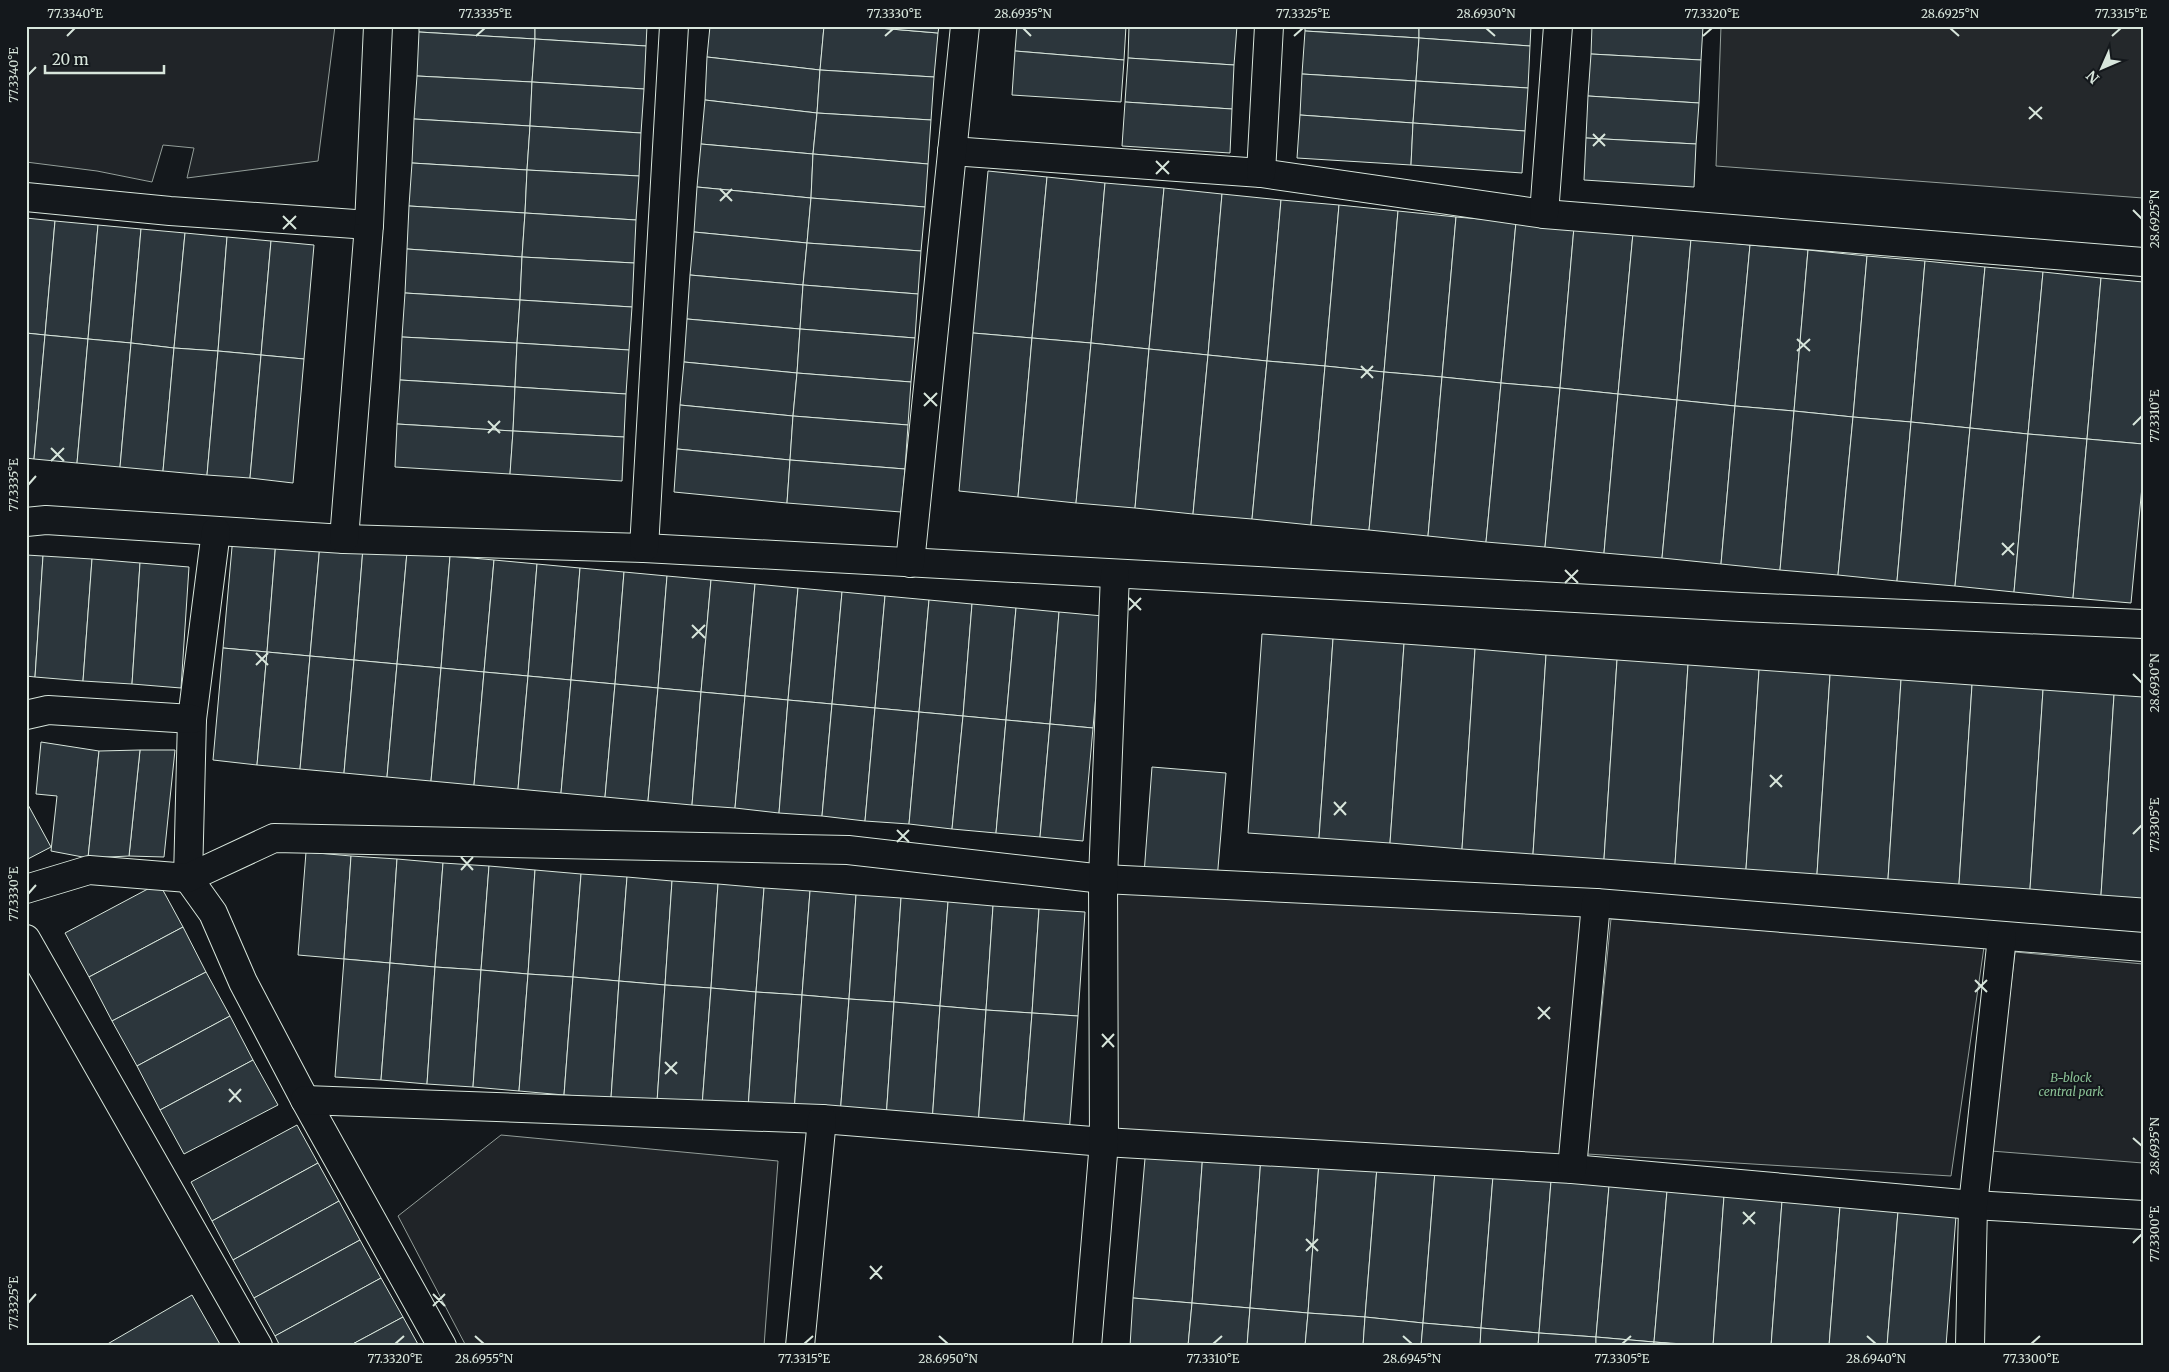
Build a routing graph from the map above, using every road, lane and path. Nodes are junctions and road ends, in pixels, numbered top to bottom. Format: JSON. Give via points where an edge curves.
{"nodes":[{"id":1,"x":378,"y":26,"type":"edge"},
{"id":2,"x":674,"y":26,"type":"edge"},
{"id":3,"x":964,"y":26,"type":"edge"},
{"id":4,"x":1269,"y":26,"type":"edge"},
{"id":5,"x":1558,"y":26,"type":"edge"},
{"id":6,"x":952,"y":151,"type":"junction"},
{"id":7,"x":1260,"y":173,"type":"junction"},
{"id":8,"x":26,"y":197,"type":"edge"},
{"id":9,"x":1544,"y":214,"type":"junction"},
{"id":10,"x":368,"y":225,"type":"junction"},
{"id":11,"x":2143,"y":262,"type":"edge"},
{"id":12,"x":26,"y":522,"type":"edge"},
{"id":13,"x":216,"y":530,"type":"junction"},
{"id":14,"x":344,"y":540,"type":"junction"},
{"id":15,"x":644,"y":548,"type":"junction"},
{"id":16,"x":910,"y":563,"type":"junction"},
{"id":17,"x":1115,"y":574,"type":"junction"},
{"id":18,"x":2143,"y":624,"type":"edge"},
{"id":19,"x":26,"y":715,"type":"edge"},
{"id":20,"x":192,"y":720,"type":"junction"},
{"id":21,"x":188,"y":878,"type":"junction"},
{"id":22,"x":1103,"y":879,"type":"junction"},
{"id":23,"x":26,"y":889,"type":"edge"},
{"id":24,"x":1596,"y":903,"type":"junction"},
{"id":25,"x":2002,"y":937,"type":"junction"},
{"id":26,"x":26,"y":939,"type":"edge"},
{"id":27,"x":2143,"y":947,"type":"edge"},
{"id":28,"x":305,"y":1100,"type":"junction"},
{"id":29,"x":822,"y":1119,"type":"junction"},
{"id":30,"x":1104,"y":1142,"type":"junction"},
{"id":31,"x":1572,"y":1169,"type":"junction"},
{"id":32,"x":1973,"y":1205,"type":"junction"},
{"id":33,"x":2143,"y":1215,"type":"edge"},
{"id":34,"x":258,"y":1346,"type":"edge"},
{"id":35,"x":442,"y":1346,"type":"edge"},
{"id":36,"x":800,"y":1346,"type":"edge"},
{"id":37,"x":1087,"y":1346,"type":"edge"},
{"id":38,"x":1970,"y":1346,"type":"edge"}],
"edges":[{"from":1,"to":10,"type":"street"},
{"from":2,"to":15,"type":"street"},
{"from":3,"to":6,"type":"street"},
{"from":4,"to":7,"type":"street"},
{"from":5,"to":9,"type":"street"},
{"from":6,"to":7,"type":"street"},
{"from":6,"to":16,"type":"street"},
{"from":7,"to":9,"type":"street"},
{"from":8,"to":10,"type":"street"},
{"from":9,"to":11,"type":"street"},
{"from":10,"to":14,"type":"street"},
{"from":12,"to":13,"type":"street","via":[[46,520]]},
{"from":13,"to":14,"type":"street"},
{"from":13,"to":20,"type":"street"},
{"from":14,"to":15,"type":"street"},
{"from":15,"to":16,"type":"street"},
{"from":16,"to":17,"type":"street"},
{"from":17,"to":18,"type":"street","via":[[1741,607]]},
{"from":17,"to":22,"type":"street"},
{"from":19,"to":20,"type":"street","via":[[48,710]]},
{"from":20,"to":21,"type":"street"},
{"from":21,"to":22,"type":"street","via":[[274,838],[848,850]]},
{"from":21,"to":23,"type":"street","via":[[89,870]]},
{"from":21,"to":28,"type":"street","via":[[213,913],[243,982]]},
{"from":22,"to":24,"type":"street"},
{"from":22,"to":30,"type":"street"},
{"from":24,"to":25,"type":"street"},
{"from":24,"to":31,"type":"street"},
{"from":25,"to":27,"type":"street"},
{"from":25,"to":32,"type":"street"},
{"from":26,"to":34,"type":"street"},
{"from":28,"to":29,"type":"street"},
{"from":28,"to":35,"type":"street"},
{"from":29,"to":30,"type":"street"},
{"from":29,"to":36,"type":"street"},
{"from":30,"to":31,"type":"street"},
{"from":30,"to":37,"type":"street"},
{"from":31,"to":32,"type":"street"},
{"from":32,"to":33,"type":"street"},
{"from":32,"to":38,"type":"street"}]}
